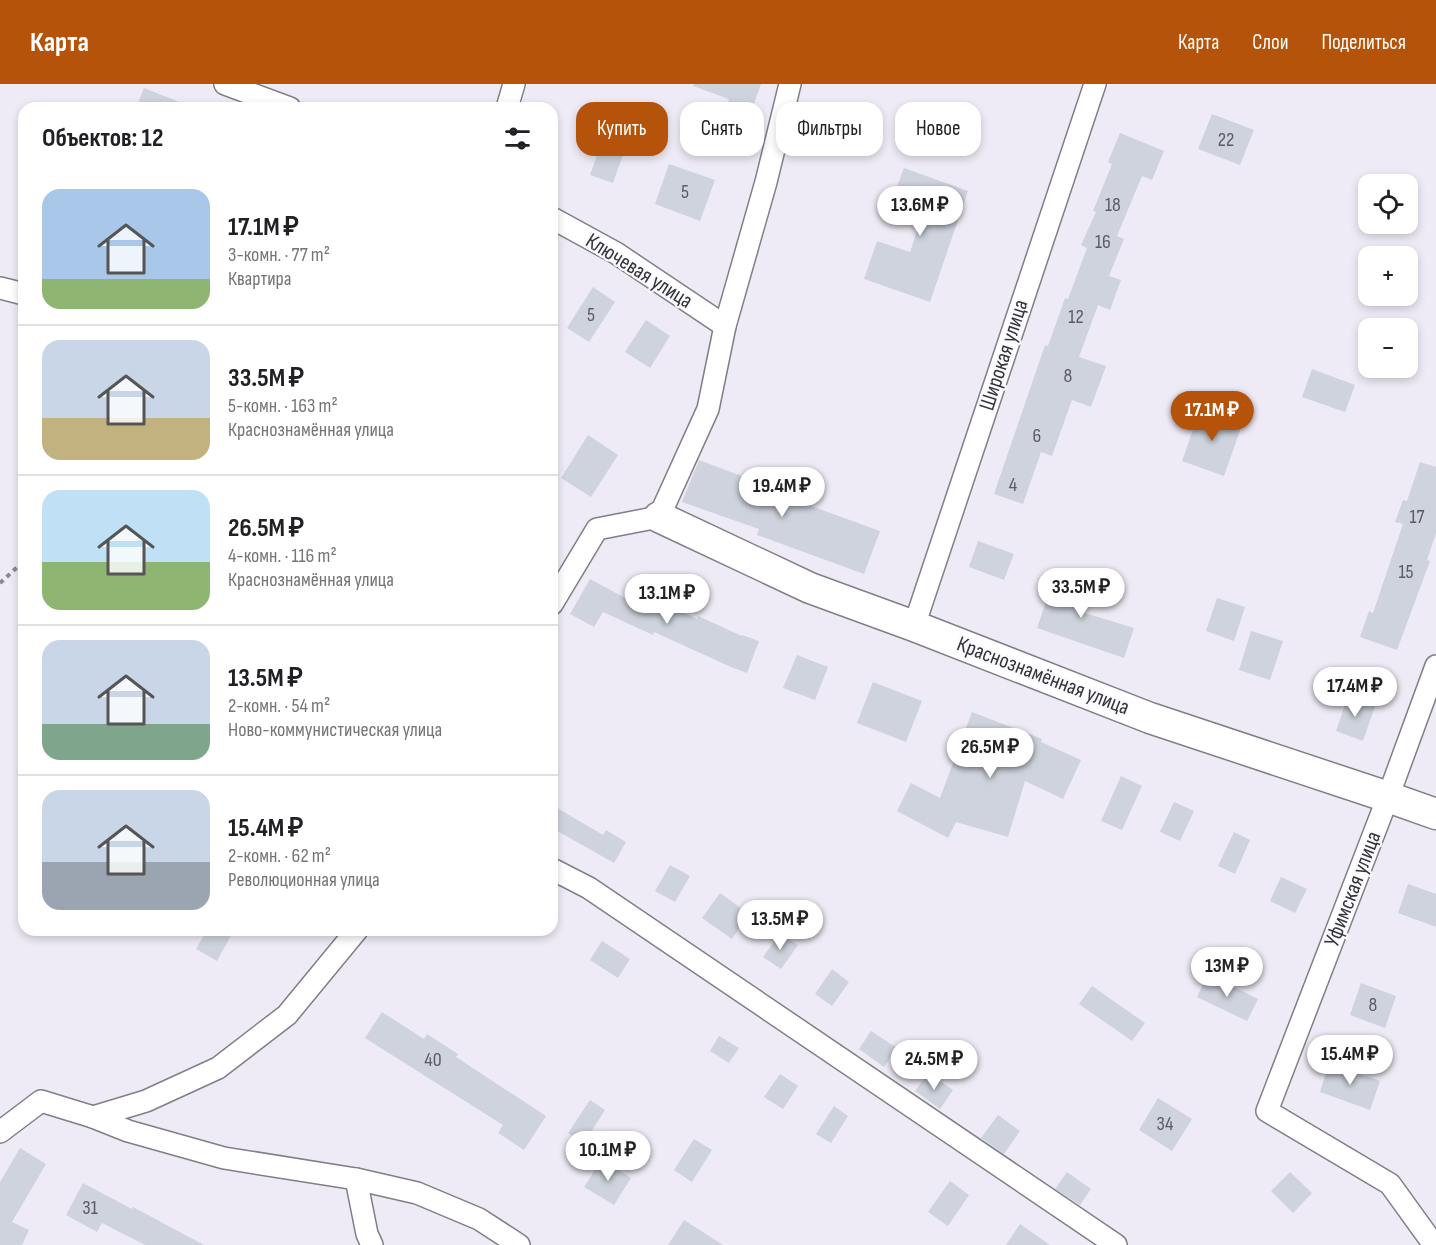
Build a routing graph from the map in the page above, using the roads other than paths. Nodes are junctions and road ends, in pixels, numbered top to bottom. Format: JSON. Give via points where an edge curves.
{"nodes":[{"id":1,"x":225,"y":84,"type":"edge"},
{"id":2,"x":514,"y":84,"type":"edge"},
{"id":3,"x":790,"y":84,"type":"edge"},
{"id":4,"x":1095,"y":84,"type":"edge"},
{"id":5,"x":267,"y":97,"type":"edge"},
{"id":6,"x":509,"y":102,"type":"edge"},
{"id":7,"x":558,"y":221,"type":"edge"},
{"id":8,"x":0,"y":288,"type":"edge"},
{"id":9,"x":18,"y":292,"type":"edge"},
{"id":10,"x":725,"y":326,"type":"junction"},
{"id":11,"x":659,"y":517,"type":"junction"},
{"id":12,"x":558,"y":594,"type":"edge"},
{"id":13,"x":914,"y":626,"type":"junction"},
{"id":14,"x":1436,"y":666,"type":"edge"},
{"id":15,"x":1388,"y":796,"type":"junction"},
{"id":16,"x":1436,"y":814,"type":"edge"},
{"id":17,"x":558,"y":872,"type":"edge"},
{"id":18,"x":352,"y":936,"type":"edge"},
{"id":19,"x":93,"y":1117,"type":"junction"},
{"id":20,"x":0,"y":1132,"type":"edge"},
{"id":21,"x":356,"y":1179,"type":"junction"},
{"id":22,"x":372,"y":1245,"type":"edge"},
{"id":23,"x":519,"y":1245,"type":"edge"},
{"id":24,"x":1116,"y":1245,"type":"edge"},
{"id":25,"x":1434,"y":1245,"type":"edge"}],
"edges":[{"from":1,"to":5,"type":"street"},
{"from":2,"to":6,"type":"street"},
{"from":3,"to":10,"type":"street"},
{"from":4,"to":13,"type":"street","name":"Широкая улица"},
{"from":7,"to":10,"type":"street","name":"Ключевая улица","via":[[616,253]]},
{"from":8,"to":9,"type":"street"},
{"from":10,"to":11,"type":"street","via":[[708,408]]},
{"from":11,"to":12,"type":"street","via":[[597,529]]},
{"from":11,"to":13,"type":"street","name":"Краснознамённая улица","via":[[810,588]]},
{"from":13,"to":15,"type":"street","name":"Краснознамённая улица","via":[[1150,718]]},
{"from":14,"to":15,"type":"street","name":"Уфимская улица"},
{"from":15,"to":16,"type":"street","name":"Краснознамённая улица"},
{"from":15,"to":25,"type":"street","name":"Уфимская улица","via":[[1267,1111],[1390,1184]]},
{"from":17,"to":24,"type":"street","via":[[589,888]]},
{"from":18,"to":19,"type":"street","via":[[288,1015],[218,1068],[146,1101]]},
{"from":19,"to":20,"type":"street","via":[[41,1101]]},
{"from":19,"to":21,"type":"street","via":[[224,1158]]},
{"from":21,"to":22,"type":"street"},
{"from":21,"to":23,"type":"street","via":[[417,1193],[479,1219]]}]}
